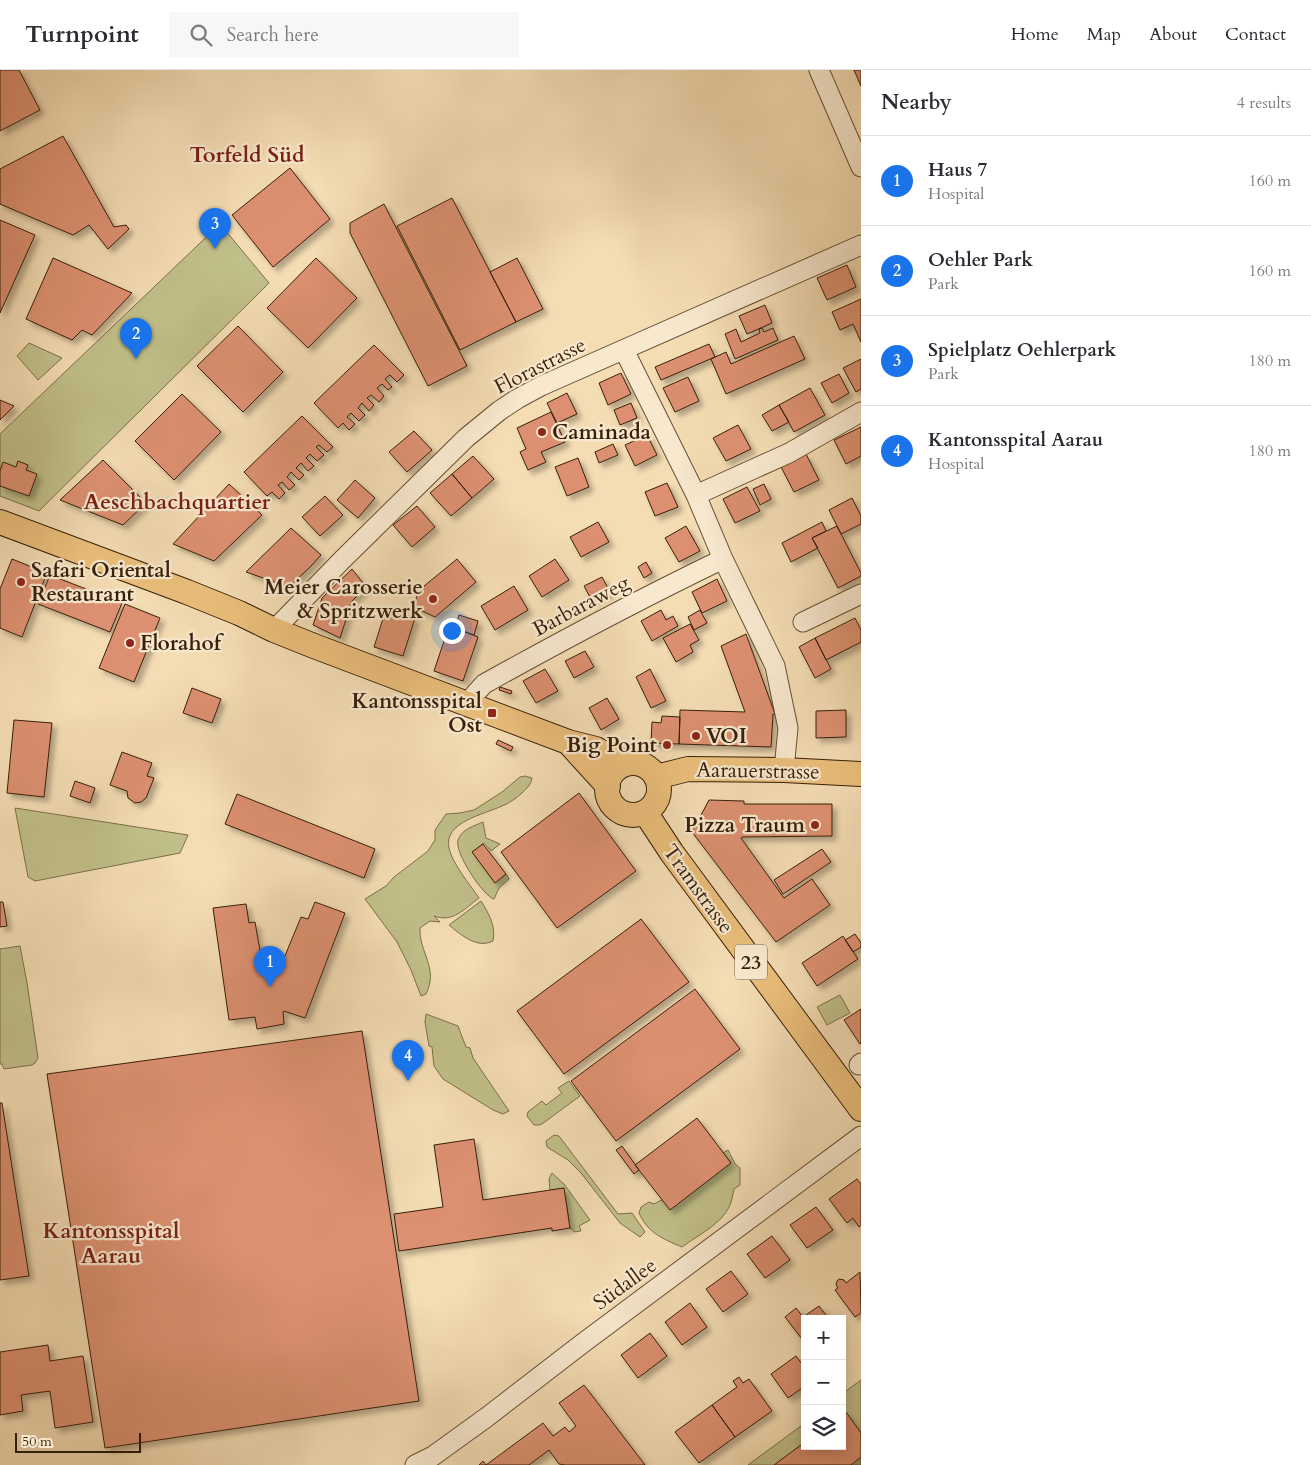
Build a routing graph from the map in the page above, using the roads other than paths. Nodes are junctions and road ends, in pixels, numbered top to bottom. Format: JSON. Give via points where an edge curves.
{"nodes":[{"id":1,"x":819,"y":70,"type":"edge"},
{"id":2,"x":861,"y":167,"type":"edge"},
{"id":3,"x":861,"y":245,"type":"edge"},
{"id":4,"x":624,"y":350,"type":"junction"},
{"id":5,"x":861,"y":412,"type":"edge"},
{"id":6,"x":696,"y":495,"type":"junction"},
{"id":7,"x":0,"y":522,"type":"edge"},
{"id":8,"x":723,"y":559,"type":"junction"},
{"id":9,"x":861,"y":594,"type":"edge"},
{"id":10,"x":803,"y":622,"type":"dead end"},
{"id":11,"x":274,"y":630,"type":"junction"},
{"id":12,"x":469,"y":704,"type":"junction"},
{"id":13,"x":568,"y":742,"type":"junction"},
{"id":14,"x":630,"y":763,"type":"junction"},
{"id":15,"x":784,"y":770,"type":"junction"},
{"id":16,"x":861,"y":774,"type":"edge"},
{"id":17,"x":656,"y":777,"type":"junction"},
{"id":18,"x":608,"y":786,"type":"junction"},
{"id":19,"x":645,"y":812,"type":"junction"},
{"id":20,"x":861,"y":1109,"type":"edge"},
{"id":21,"x":861,"y":1136,"type":"edge"},
{"id":22,"x":415,"y":1465,"type":"edge"}],
"edges":[{"from":1,"to":2,"type":"street"},
{"from":3,"to":4,"type":"street","name":"Florastrasse"},
{"from":4,"to":6,"type":"street"},
{"from":4,"to":11,"type":"street","name":"Florastrasse","via":[[541,386],[499,411],[466,438]]},
{"from":5,"to":6,"type":"street","via":[[788,453]]},
{"from":6,"to":8,"type":"street"},
{"from":7,"to":11,"type":"main road","via":[[187,592]]},
{"from":8,"to":12,"type":"street","name":"Barbaraweg","via":[[564,639],[484,684]]},
{"from":8,"to":15,"type":"street","via":[[775,666],[788,728]]},
{"from":9,"to":10,"type":"street"},
{"from":11,"to":12,"type":"main road"},
{"from":12,"to":13,"type":"main road"},
{"from":13,"to":14,"type":"main road"},
{"from":13,"to":18,"type":"main road"},
{"from":14,"to":17,"type":"main road","via":[[644,766]]},
{"from":14,"to":18,"type":"main road","via":[[615,770]]},
{"from":15,"to":16,"type":"main road","name":"Aarauerstrasse"},
{"from":15,"to":17,"type":"main road","name":"Aarauerstrasse","via":[[688,769]]},
{"from":17,"to":19,"type":"main road","via":[[659,793]]},
{"from":18,"to":19,"type":"main road","via":[[610,799],[618,810],[631,814]]},
{"from":19,"to":20,"type":"main road","name":"Tramstrasse","number":"23"},
{"from":21,"to":22,"type":"street","name":"Südallee","via":[[488,1417]]}]}
